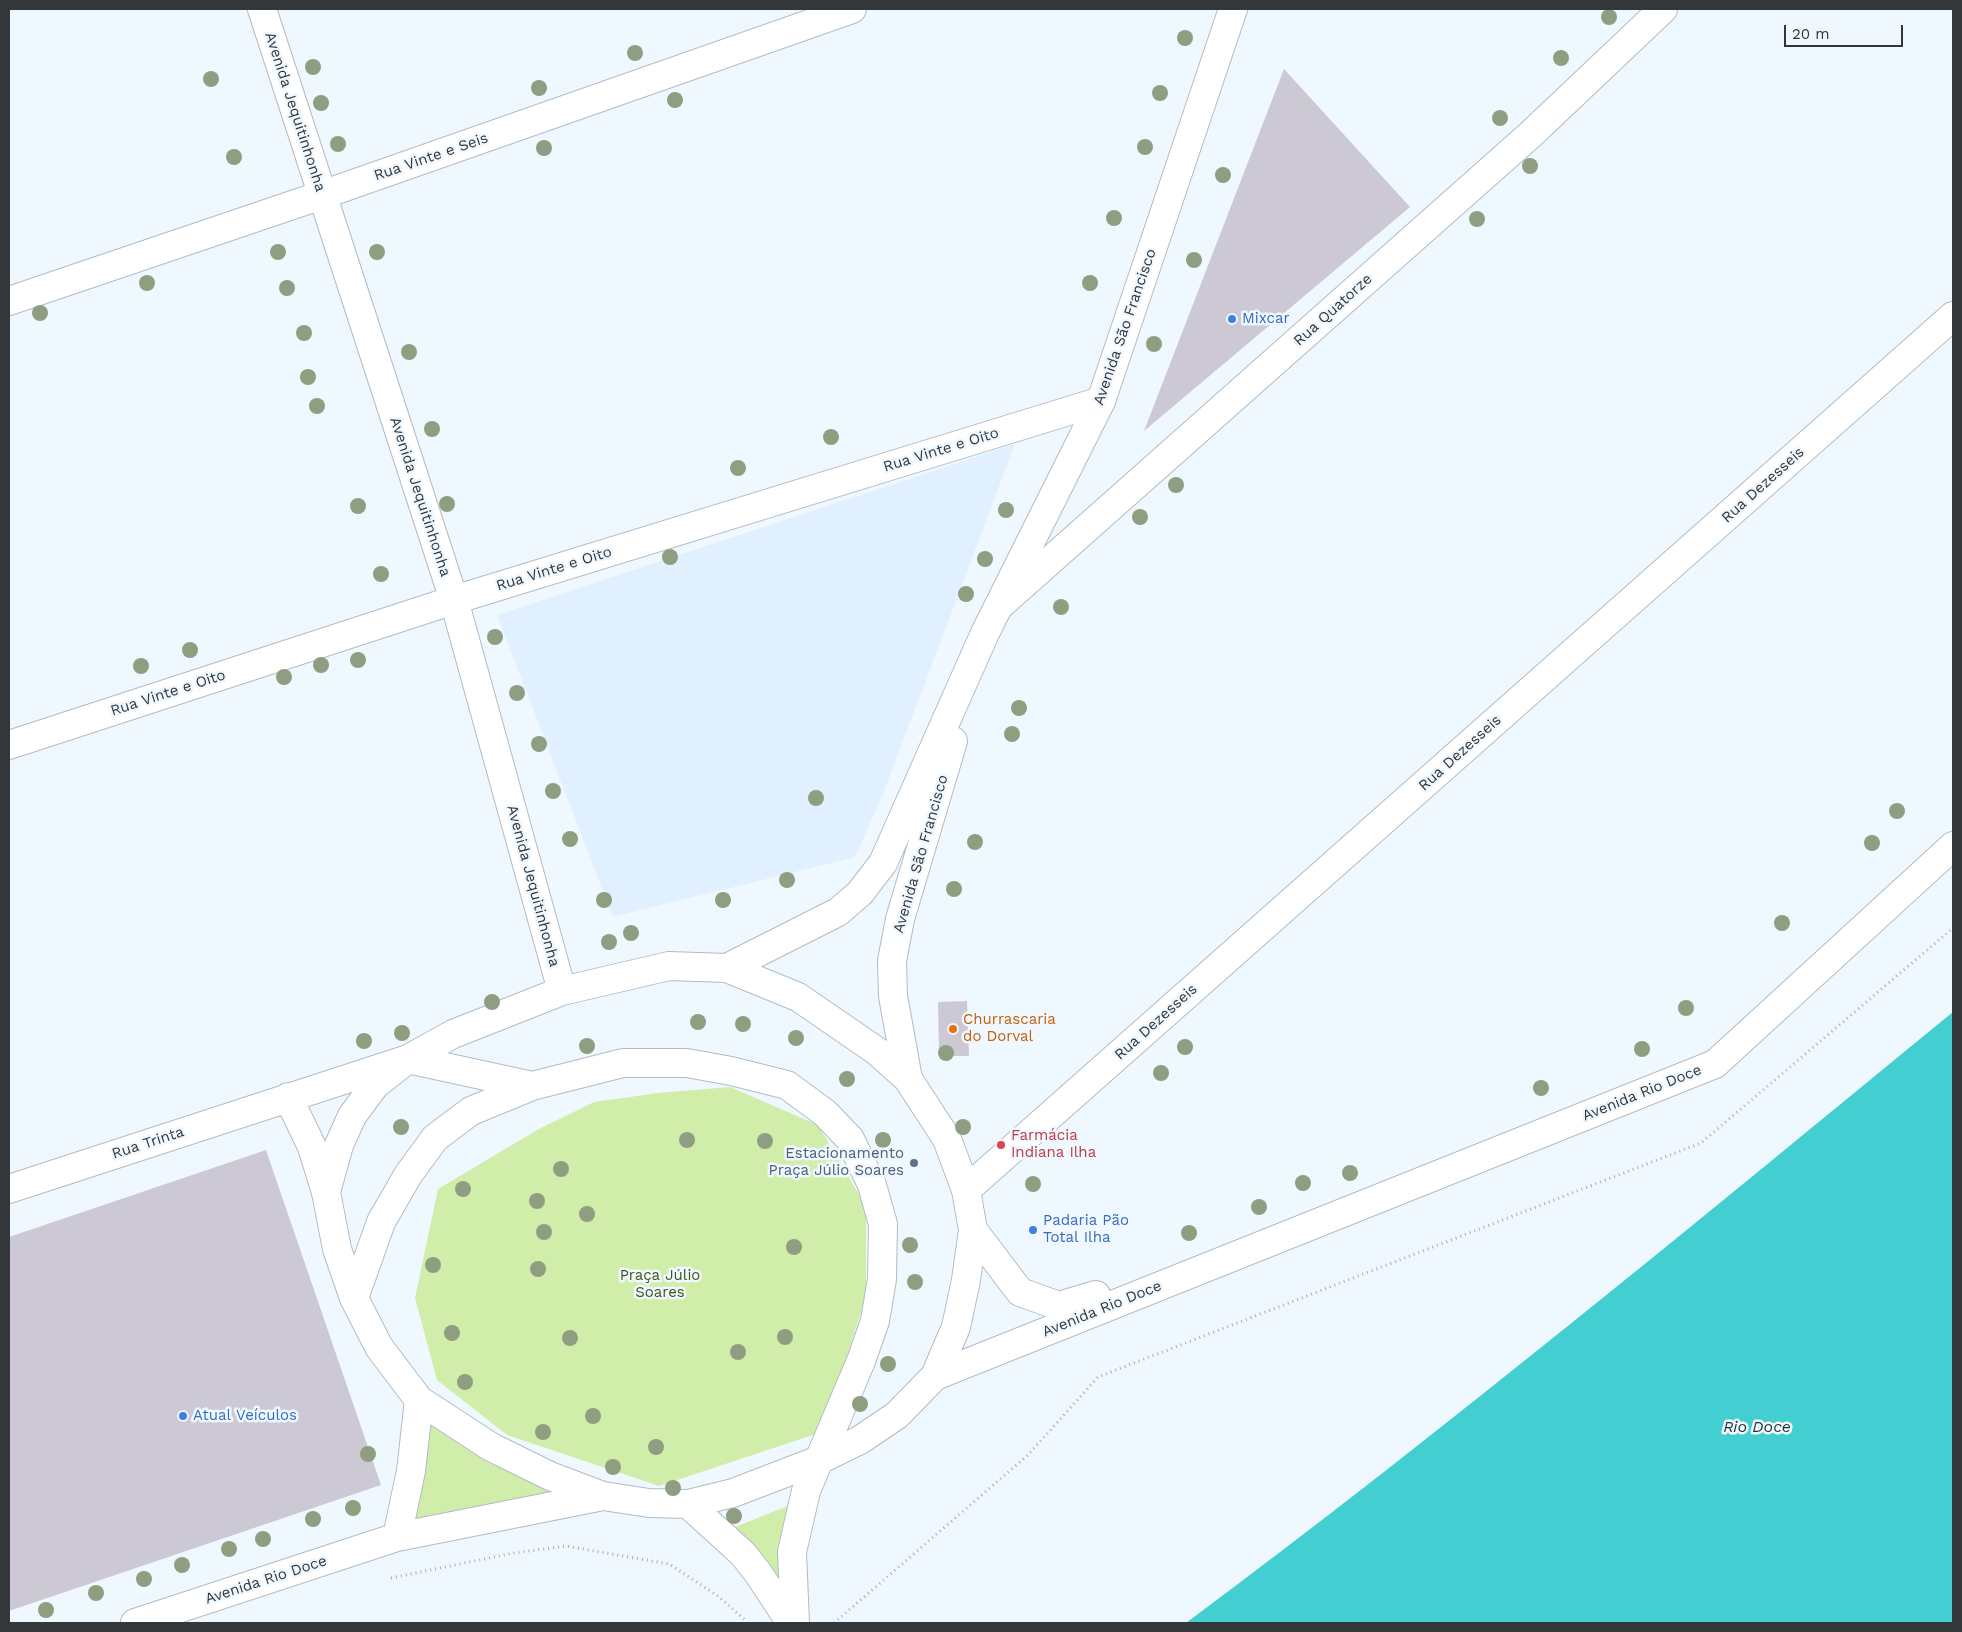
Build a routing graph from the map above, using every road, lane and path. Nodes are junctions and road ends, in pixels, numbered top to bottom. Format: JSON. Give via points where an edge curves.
{"nodes":[{"id":1,"x":262,"y":9,"type":"edge"},
{"id":2,"x":852,"y":9,"type":"edge"},
{"id":3,"x":1233,"y":9,"type":"edge"},
{"id":4,"x":1663,"y":9,"type":"edge"},
{"id":5,"x":322,"y":195,"type":"junction"},
{"id":6,"x":9,"y":301,"type":"edge"},
{"id":7,"x":1953,"y":316,"type":"edge"},
{"id":8,"x":1101,"y":401,"type":"junction"},
{"id":9,"x":454,"y":600,"type":"junction"},
{"id":10,"x":999,"y":606,"type":"junction"},
{"id":11,"x":986,"y":633,"type":"junction"},
{"id":12,"x":9,"y":745,"type":"edge"},
{"id":13,"x":1953,"y":846,"type":"edge"},
{"id":14,"x":1953,"y":928,"type":"edge"},
{"id":15,"x":727,"y":968,"type":"junction"},
{"id":16,"x":562,"y":991,"type":"junction"},
{"id":17,"x":408,"y":1059,"type":"junction"},
{"id":18,"x":908,"y":1079,"type":"junction"},
{"id":19,"x":532,"y":1086,"type":"junction"},
{"id":20,"x":288,"y":1097,"type":"junction"},
{"id":21,"x":9,"y":1188,"type":"edge"},
{"id":22,"x":966,"y":1190,"type":"junction"},
{"id":23,"x":326,"y":1192,"type":"junction"},
{"id":24,"x":973,"y":1230,"type":"junction"},
{"id":25,"x":1270,"y":1242,"type":"junction"},
{"id":26,"x":354,"y":1298,"type":"junction"},
{"id":27,"x":935,"y":1376,"type":"junction"},
{"id":28,"x":419,"y":1400,"type":"junction"},
{"id":29,"x":819,"y":1460,"type":"junction"},
{"id":30,"x":603,"y":1496,"type":"junction"},
{"id":31,"x":688,"y":1504,"type":"junction"},
{"id":32,"x":397,"y":1538,"type":"junction"},
{"id":33,"x":383,"y":1580,"type":"dead end"},
{"id":34,"x":135,"y":1623,"type":"edge"},
{"id":35,"x":749,"y":1623,"type":"edge"},
{"id":36,"x":791,"y":1623,"type":"edge"},
{"id":37,"x":795,"y":1623,"type":"edge"},
{"id":38,"x":834,"y":1623,"type":"edge"}],
"edges":[{"from":1,"to":5,"type":"street","name":"Avenida Jequitinhonha"},
{"from":2,"to":5,"type":"street","name":"Rua Vinte e Seis"},
{"from":3,"to":8,"type":"street","name":"Avenida São Francisco"},
{"from":4,"to":10,"type":"street","name":"Rua Quatorze","via":[[1530,135]]},
{"from":5,"to":6,"type":"street","name":"Rua Vinte e Seis"},
{"from":5,"to":9,"type":"street","name":"Avenida Jequitinhonha"},
{"from":7,"to":22,"type":"street","name":"Rua Dezesseis"},
{"from":8,"to":9,"type":"street","name":"Rua Vinte e Oito"},
{"from":8,"to":10,"type":"street","name":"Avenida São Francisco"},
{"from":9,"to":12,"type":"street","name":"Rua Vinte e Oito"},
{"from":9,"to":16,"type":"street","name":"Avenida Jequitinhonha"},
{"from":10,"to":11,"type":"street","name":"Avenida São Francisco"},
{"from":11,"to":15,"type":"street","name":"Avenida São Francisco","via":[[882,863],[860,892],[838,912]]},
{"from":11,"to":18,"type":"street","name":"Avenida São Francisco","via":[[900,919],[892,961],[893,996]]},
{"from":13,"to":25,"type":"street","name":"Avenida Rio Doce","via":[[1715,1064]]},
{"from":14,"to":38,"type":"path","via":[[1701,1143],[1098,1377],[1028,1455]]},
{"from":15,"to":16,"type":"street","via":[[669,966]]},
{"from":15,"to":18,"type":"street","via":[[798,997],[878,1052]]},
{"from":16,"to":17,"type":"street","via":[[453,1034]]},
{"from":17,"to":19,"type":"street"},
{"from":17,"to":20,"type":"street","name":"Rua Trinta"},
{"from":17,"to":23,"type":"street","via":[[375,1085],[352,1116],[338,1145]]},
{"from":18,"to":22,"type":"street","via":[[947,1139]]},
{"from":19,"to":26,"type":"street","via":[[471,1111],[435,1138],[408,1174],[380,1222]]},
{"from":19,"to":29,"type":"street","via":[[623,1063],[687,1063],[787,1085],[825,1113],[850,1139],[872,1185],[882,1224],[882,1279],[875,1321]]},
{"from":20,"to":21,"type":"street","name":"Rua Trinta"},
{"from":20,"to":23,"type":"street","via":[[312,1147]]},
{"from":22,"to":24,"type":"street"},
{"from":23,"to":26,"type":"street","via":[[336,1249]]},
{"from":24,"to":25,"type":"street","name":"Avenida Rio Doce","via":[[1020,1292],[1060,1306]]},
{"from":24,"to":27,"type":"street","via":[[956,1327]]},
{"from":25,"to":27,"type":"street","name":"Avenida Rio Doce"},
{"from":26,"to":28,"type":"street","via":[[379,1347]]},
{"from":27,"to":29,"type":"street","via":[[897,1415],[860,1440]]},
{"from":28,"to":30,"type":"street","via":[[491,1447],[550,1476]]},
{"from":28,"to":32,"type":"street","via":[[411,1471]]},
{"from":29,"to":31,"type":"street","via":[[733,1493]]},
{"from":29,"to":37,"type":"street","via":[[806,1491],[792,1552]]},
{"from":30,"to":31,"type":"street","via":[[649,1503]]},
{"from":30,"to":32,"type":"street","name":"Avenida Rio Doce"},
{"from":31,"to":36,"type":"street","via":[[743,1554]]},
{"from":32,"to":34,"type":"street","name":"Avenida Rio Doce"},
{"from":33,"to":35,"type":"path","via":[[514,1553],[566,1546],[670,1564],[718,1596]]}]}
